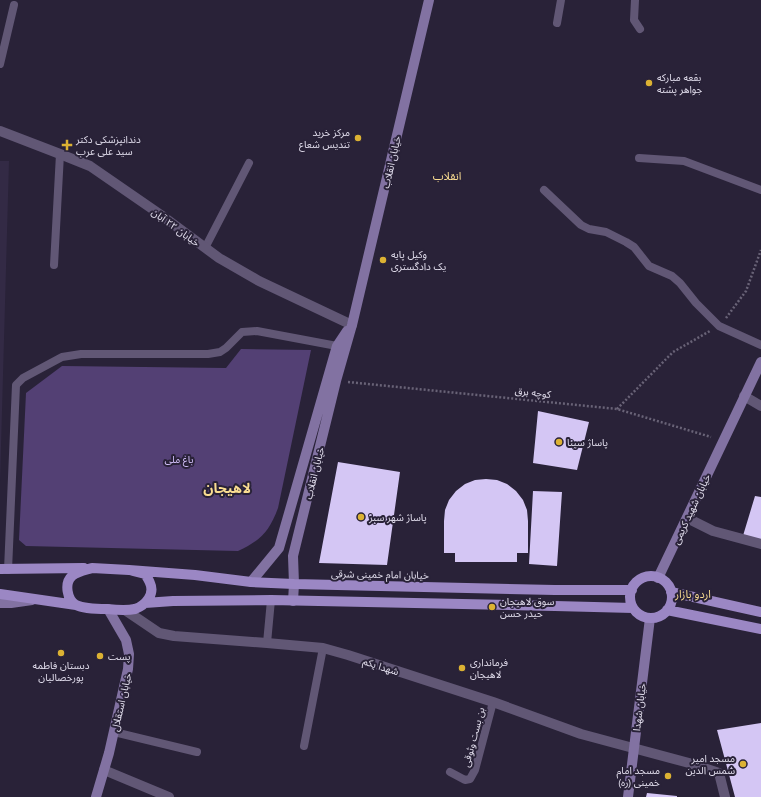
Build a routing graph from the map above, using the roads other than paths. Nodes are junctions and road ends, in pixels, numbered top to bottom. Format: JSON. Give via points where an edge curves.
{"nodes":[{"id":1,"x":561,"y":0,"type":"edge"},
{"id":2,"x":635,"y":0,"type":"edge"},
{"id":3,"x":428,"y":1,"type":"edge"},
{"id":4,"x":14,"y":5,"type":"dead end"},
{"id":5,"x":557,"y":23,"type":"dead end"},
{"id":6,"x":640,"y":28,"type":"dead end"},
{"id":7,"x":0,"y":64,"type":"edge"},
{"id":8,"x":0,"y":132,"type":"edge"},
{"id":9,"x":60,"y":154,"type":"junction"},
{"id":10,"x":639,"y":158,"type":"dead end"},
{"id":11,"x":249,"y":163,"type":"dead end"},
{"id":12,"x":544,"y":190,"type":"dead end"},
{"id":13,"x":761,"y":190,"type":"edge"},
{"id":14,"x":205,"y":248,"type":"junction"},
{"id":15,"x":54,"y":265,"type":"dead end"},
{"id":16,"x":352,"y":325,"type":"junction"},
{"id":17,"x":761,"y":345,"type":"edge"},
{"id":18,"x":337,"y":346,"type":"junction"},
{"id":19,"x":761,"y":362,"type":"edge"},
{"id":20,"x":744,"y":396,"type":"junction"},
{"id":21,"x":761,"y":406,"type":"edge"},
{"id":22,"x":687,"y":518,"type":"junction"},
{"id":23,"x":761,"y":544,"type":"edge"},
{"id":24,"x":92,"y":568,"type":"junction"},
{"id":25,"x":4,"y":569,"type":"edge"},
{"id":26,"x":129,"y":570,"type":"junction"},
{"id":27,"x":658,"y":578,"type":"junction"},
{"id":28,"x":251,"y":582,"type":"junction"},
{"id":29,"x":294,"y":584,"type":"junction"},
{"id":30,"x":632,"y":590,"type":"junction"},
{"id":31,"x":671,"y":592,"type":"junction"},
{"id":32,"x":0,"y":594,"type":"edge"},
{"id":33,"x":37,"y":599,"type":"junction"},
{"id":34,"x":271,"y":600,"type":"junction"},
{"id":35,"x":293,"y":601,"type":"junction"},
{"id":36,"x":0,"y":603,"type":"edge"},
{"id":37,"x":145,"y":603,"type":"junction"},
{"id":38,"x":76,"y":605,"type":"junction"},
{"id":39,"x":633,"y":608,"type":"junction"},
{"id":40,"x":108,"y":609,"type":"junction"},
{"id":41,"x":125,"y":610,"type":"junction"},
{"id":42,"x":667,"y":610,"type":"junction"},
{"id":43,"x":761,"y":612,"type":"edge"},
{"id":44,"x":650,"y":618,"type":"junction"},
{"id":45,"x":761,"y":629,"type":"edge"},
{"id":46,"x":267,"y":643,"type":"junction"},
{"id":47,"x":323,"y":648,"type":"junction"},
{"id":48,"x":493,"y":702,"type":"junction"},
{"id":49,"x":114,"y":732,"type":"junction"},
{"id":50,"x":304,"y":746,"type":"dead end"},
{"id":51,"x":634,"y":748,"type":"junction"},
{"id":52,"x":197,"y":752,"type":"dead end"},
{"id":53,"x":104,"y":770,"type":"junction"},
{"id":54,"x":450,"y":772,"type":"dead end"},
{"id":55,"x":96,"y":797,"type":"edge"},
{"id":56,"x":169,"y":797,"type":"edge"},
{"id":57,"x":628,"y":797,"type":"edge"},
{"id":58,"x":725,"y":797,"type":"edge"}],
"edges":[{"from":1,"to":5,"type":"lane"},
{"from":2,"to":6,"type":"lane","via":[[634,20]]},
{"from":3,"to":16,"type":"main road","name":"خیابان انقلاب"},
{"from":4,"to":7,"type":"lane"},
{"from":8,"to":9,"type":"street","name":"خیابان ۲۲ آبان"},
{"from":9,"to":14,"type":"street","name":"خیابان ۲۲ آبان","via":[[90,166]]},
{"from":9,"to":15,"type":"lane"},
{"from":10,"to":13,"type":"lane","via":[[684,161]]},
{"from":11,"to":14,"type":"lane"},
{"from":12,"to":17,"type":"lane","via":[[581,225],[606,232],[626,242],[649,266],[672,276],[719,326]]},
{"from":14,"to":16,"type":"street","name":"خیابان ۲۲ آبان","via":[[259,281]]},
{"from":16,"to":18,"type":"main road","name":"خیابان انقلاب"},
{"from":16,"to":29,"type":"main road","name":"خیابان انقلاب","via":[[293,556]]},
{"from":18,"to":25,"type":"lane","via":[[257,331],[242,332],[220,352],[81,354],[62,357],[23,378],[16,385]]},
{"from":18,"to":28,"type":"main road","name":"خیابان انقلاب","via":[[279,548]]},
{"from":19,"to":20,"type":"main road"},
{"from":20,"to":21,"type":"street"},
{"from":20,"to":22,"type":"main road","name":"خیابان شهید کریمی"},
{"from":22,"to":23,"type":"street","via":[[713,532]]},
{"from":22,"to":27,"type":"main road","name":"خیابان شهید کریمی"},
{"from":24,"to":25,"type":"main road"},
{"from":24,"to":26,"type":"main road","name":"خیابان امام خمینی شرقی"},
{"from":24,"to":38,"type":"main road","via":[[71,576],[67,585],[68,597]]},
{"from":26,"to":28,"type":"main road","name":"خیابان امام خمینی شرقی","via":[[195,574]]},
{"from":26,"to":37,"type":"main road","via":[[145,574],[150,584],[151,593]]},
{"from":27,"to":30,"type":"main road","via":[[646,577],[635,584]]},
{"from":27,"to":31,"type":"main road","via":[[664,581]]},
{"from":28,"to":29,"type":"main road","name":"خیابان امام خمینی شرقی"},
{"from":29,"to":30,"type":"main road","name":"خیابان امام خمینی شرقی"},
{"from":29,"to":35,"type":"main road","name":"خیابان انقلاب"},
{"from":30,"to":39,"type":"main road","via":[[630,596]]},
{"from":31,"to":42,"type":"main road","via":[[672,598]]},
{"from":31,"to":43,"type":"main road"},
{"from":32,"to":33,"type":"main road"},
{"from":33,"to":36,"type":"main road"},
{"from":33,"to":38,"type":"main road"},
{"from":34,"to":35,"type":"main road"},
{"from":34,"to":37,"type":"main road"},
{"from":34,"to":46,"type":"lane"},
{"from":35,"to":39,"type":"main road"},
{"from":37,"to":41,"type":"main road","via":[[135,609]]},
{"from":38,"to":40,"type":"main road"},
{"from":39,"to":44,"type":"main road"},
{"from":40,"to":41,"type":"main road"},
{"from":40,"to":49,"type":"main road","name":"خیابان استقلال","via":[[126,640],[129,654]]},
{"from":41,"to":46,"type":"street","name":"شهدا یکم","via":[[159,633]]},
{"from":42,"to":44,"type":"main road"},
{"from":42,"to":45,"type":"main road"},
{"from":44,"to":51,"type":"main road","name":"خیابان شهدا"},
{"from":46,"to":47,"type":"street","name":"شهدا یکم"},
{"from":47,"to":48,"type":"street","name":"شهدا یکم"},
{"from":47,"to":50,"type":"lane"},
{"from":48,"to":51,"type":"street","name":"شهدا یکم","via":[[581,734]]},
{"from":48,"to":54,"type":"lane","name":"بن بست وثوقی","via":[[476,770],[470,779],[465,780]]},
{"from":49,"to":52,"type":"lane"},
{"from":49,"to":53,"type":"main road","name":"خیابان استقلال"},
{"from":51,"to":57,"type":"main road","name":"خیابان شهدا"},
{"from":51,"to":58,"type":"street","name":"شهدا یکم","via":[[719,773]]},
{"from":53,"to":55,"type":"main road","name":"خیابان استقلال"},
{"from":53,"to":56,"type":"street"}]}
